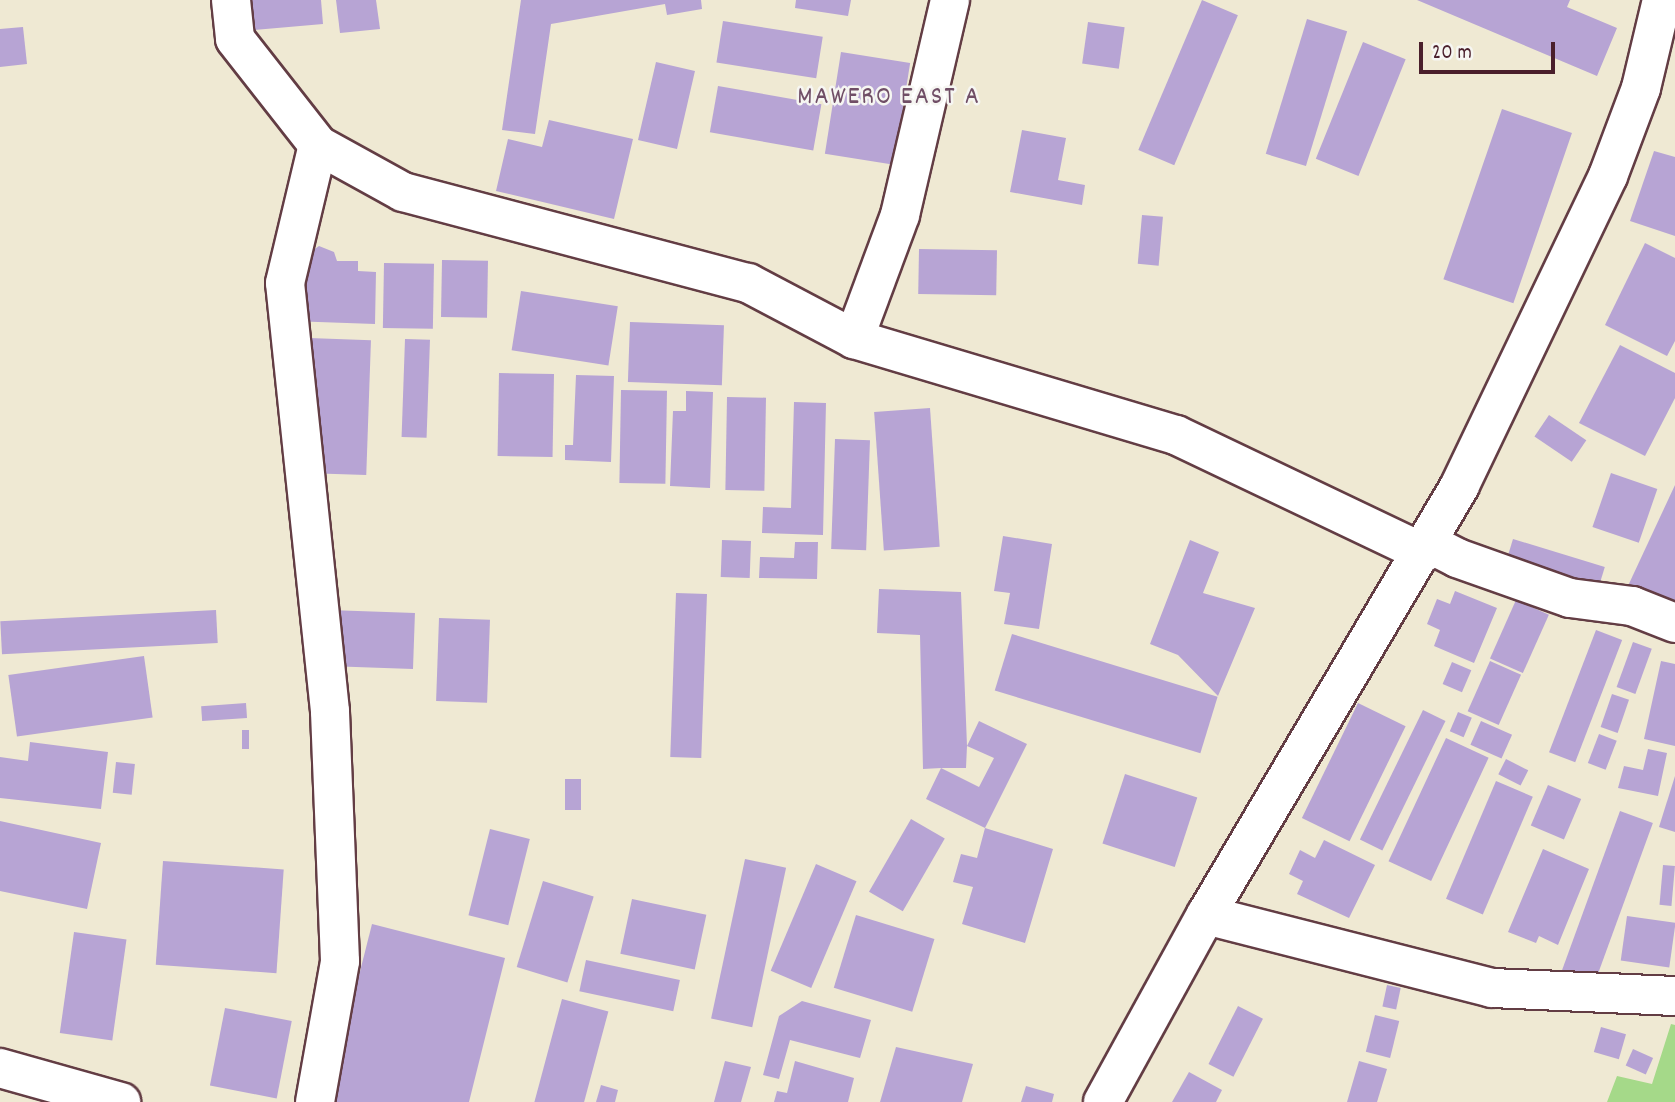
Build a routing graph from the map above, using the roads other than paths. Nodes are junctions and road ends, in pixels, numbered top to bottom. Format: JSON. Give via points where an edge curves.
{"nodes":[{"id":1,"x":231,"y":0,"type":"edge"},
{"id":2,"x":950,"y":0,"type":"edge"},
{"id":3,"x":1662,"y":0,"type":"edge"},
{"id":4,"x":318,"y":145,"type":"junction"},
{"id":5,"x":854,"y":339,"type":"junction"},
{"id":6,"x":1426,"y":548,"type":"junction"},
{"id":7,"x":1675,"y":623,"type":"edge"},
{"id":8,"x":1206,"y":915,"type":"junction"},
{"id":9,"x":1675,"y":996,"type":"edge"},
{"id":10,"x":19,"y":1082,"type":"edge"},
{"id":11,"x":121,"y":1102,"type":"edge"},
{"id":12,"x":315,"y":1102,"type":"edge"},
{"id":13,"x":1103,"y":1102,"type":"edge"}],
"edges":[{"from":1,"to":4,"type":"street","via":[[235,39]]},
{"from":2,"to":5,"type":"street","via":[[900,215]]},
{"from":3,"to":6,"type":"street","via":[[1641,88],[1608,176]]},
{"from":4,"to":5,"type":"street","via":[[402,192],[748,283]]},
{"from":4,"to":12,"type":"street","via":[[285,283],[330,711],[340,961]]},
{"from":5,"to":6,"type":"street","via":[[1176,435]]},
{"from":6,"to":7,"type":"street","via":[[1570,598],[1632,606]]},
{"from":6,"to":8,"type":"street"},
{"from":8,"to":9,"type":"street","via":[[1492,988]]},
{"from":8,"to":13,"type":"street"},
{"from":10,"to":11,"type":"street"}]}
